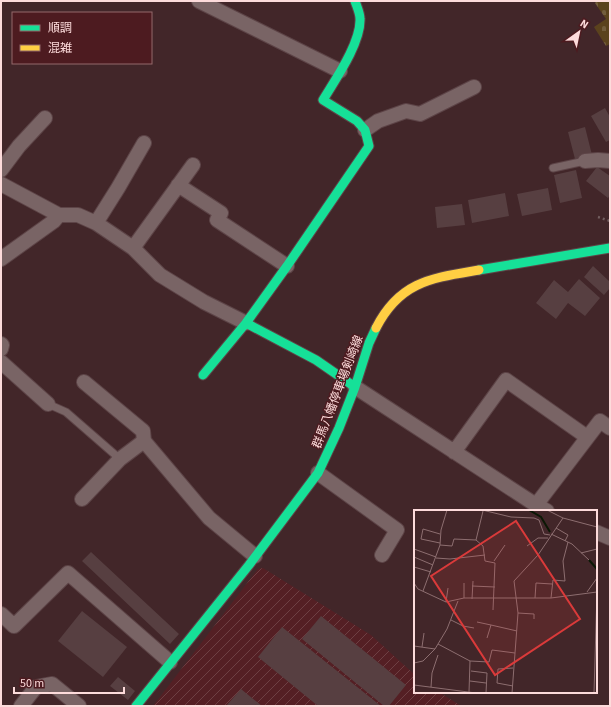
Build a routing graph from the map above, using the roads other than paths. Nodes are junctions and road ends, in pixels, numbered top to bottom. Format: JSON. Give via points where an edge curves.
{"nodes":[{"id":1,"x":199,"y":1,"type":"edge"},
{"id":2,"x":355,"y":1,"type":"edge"},
{"id":3,"x":340,"y":71,"type":"junction"},
{"id":4,"x":474,"y":87,"type":"dead end"},
{"id":5,"x":45,"y":118,"type":"dead end"},
{"id":6,"x":365,"y":130,"type":"junction"},
{"id":7,"x":144,"y":143,"type":"dead end"},
{"id":8,"x":585,"y":161,"type":"joint"},
{"id":9,"x":610,"y":161,"type":"edge"},
{"id":10,"x":193,"y":165,"type":"dead end"},
{"id":11,"x":553,"y":168,"type":"dead end"},
{"id":12,"x":1,"y":170,"type":"edge"},
{"id":13,"x":1,"y":184,"type":"edge"},
{"id":14,"x":178,"y":185,"type":"junction"},
{"id":15,"x":59,"y":214,"type":"junction"},
{"id":16,"x":96,"y":223,"type":"junction"},
{"id":17,"x":132,"y":248,"type":"junction"},
{"id":18,"x":610,"y":248,"type":"edge"},
{"id":19,"x":1,"y":259,"type":"edge"},
{"id":20,"x":287,"y":266,"type":"junction"},
{"id":21,"x":246,"y":323,"type":"junction"},
{"id":22,"x":1,"y":344,"type":"edge"},
{"id":23,"x":1,"y":349,"type":"edge"},
{"id":24,"x":1,"y":362,"type":"edge"},
{"id":25,"x":203,"y":375,"type":"dead end"},
{"id":26,"x":84,"y":382,"type":"dead end"},
{"id":27,"x":356,"y":387,"type":"junction"},
{"id":28,"x":48,"y":404,"type":"joint"},
{"id":29,"x":610,"y":428,"type":"edge"},
{"id":30,"x":587,"y":437,"type":"junction"},
{"id":31,"x":144,"y":441,"type":"junction"},
{"id":32,"x":454,"y":452,"type":"junction"},
{"id":33,"x":120,"y":459,"type":"junction"},
{"id":34,"x":318,"y":473,"type":"junction"},
{"id":35,"x":82,"y":499,"type":"dead end"},
{"id":36,"x":542,"y":508,"type":"edge"},
{"id":37,"x":597,"y":532,"type":"edge"},
{"id":38,"x":610,"y":538,"type":"edge"},
{"id":39,"x":382,"y":555,"type":"dead end"},
{"id":40,"x":255,"y":556,"type":"junction"},
{"id":41,"x":1,"y":614,"type":"edge"},
{"id":42,"x":170,"y":662,"type":"junction"},
{"id":43,"x":21,"y":706,"type":"edge"},
{"id":44,"x":79,"y":706,"type":"edge"},
{"id":45,"x":136,"y":706,"type":"edge"}],
"edges":[{"from":1,"to":3,"type":"street"},
{"from":2,"to":3,"type":"main road","via":[[360,22],[353,46]]},
{"from":3,"to":6,"type":"main road","via":[[323,100],[357,121]]},
{"from":4,"to":6,"type":"street","via":[[420,114],[406,111],[378,121]]},
{"from":5,"to":12,"type":"street"},
{"from":6,"to":20,"type":"main road","via":[[369,146]]},
{"from":7,"to":16,"type":"street"},
{"from":8,"to":9,"type":"street"},
{"from":8,"to":11,"type":"lane"},
{"from":10,"to":14,"type":"street"},
{"from":13,"to":15,"type":"street"},
{"from":14,"to":17,"type":"street"},
{"from":14,"to":20,"type":"street","via":[[221,213],[217,220]]},
{"from":15,"to":16,"type":"street","via":[[78,215]]},
{"from":15,"to":19,"type":"street","via":[[54,221]]},
{"from":16,"to":17,"type":"street"},
{"from":17,"to":21,"type":"street","via":[[160,275],[204,302]]},
{"from":18,"to":27,"type":"main road","name":"群馬八幡停車場剣崎線","via":[[442,276],[415,285],[387,310],[377,326],[369,343]]},
{"from":20,"to":21,"type":"main road"},
{"from":21,"to":25,"type":"main road"},
{"from":21,"to":27,"type":"main road","via":[[305,353]]},
{"from":22,"to":23,"type":"street"},
{"from":24,"to":28,"type":"street"},
{"from":26,"to":31,"type":"street","via":[[143,431]]},
{"from":27,"to":32,"type":"street"},
{"from":27,"to":34,"type":"main road","name":"群馬八幡停車場剣崎線"},
{"from":28,"to":33,"type":"lane","via":[[66,412]]},
{"from":29,"to":30,"type":"street","via":[[600,422]]},
{"from":30,"to":32,"type":"street","via":[[506,380]]},
{"from":30,"to":36,"type":"street"},
{"from":31,"to":33,"type":"street"},
{"from":31,"to":40,"type":"street","via":[[209,518]]},
{"from":32,"to":36,"type":"street"},
{"from":33,"to":35,"type":"street"},
{"from":34,"to":39,"type":"street","via":[[397,530]]},
{"from":34,"to":40,"type":"main road","name":"群馬八幡停車場剣崎線"},
{"from":37,"to":38,"type":"street"},
{"from":40,"to":42,"type":"main road","name":"群馬八幡停車場剣崎線"},
{"from":41,"to":42,"type":"street","via":[[14,626],[68,573]]},
{"from":42,"to":45,"type":"main road","name":"群馬八幡停車場剣崎線"},
{"from":43,"to":44,"type":"street","via":[[36,687],[52,684]]}]}
